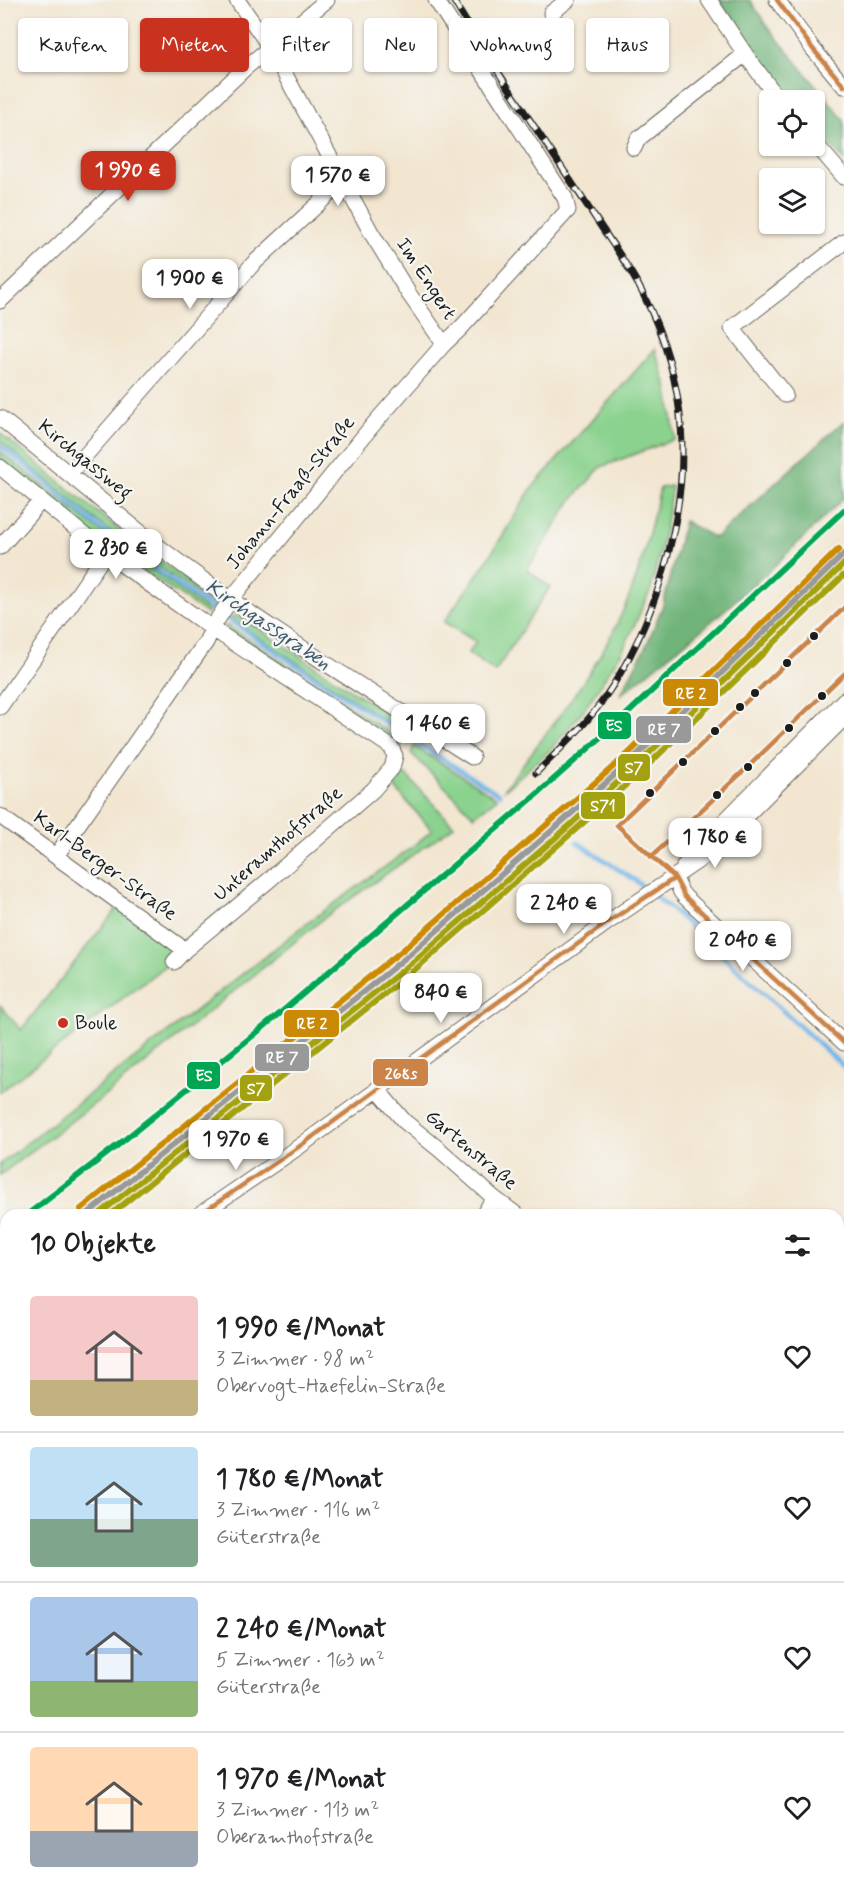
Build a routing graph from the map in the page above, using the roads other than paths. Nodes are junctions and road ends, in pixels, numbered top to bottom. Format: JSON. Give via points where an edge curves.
{"nodes":[{"id":1,"x":237,"y":0,"type":"edge"},
{"id":2,"x":327,"y":0,"type":"edge"},
{"id":3,"x":436,"y":0,"type":"edge"},
{"id":4,"x":568,"y":0,"type":"edge"},
{"id":5,"x":709,"y":0,"type":"edge"},
{"id":6,"x":777,"y":0,"type":"edge"},
{"id":7,"x":551,"y":13,"type":"dead end"},
{"id":8,"x":305,"y":18,"type":"edge"},
{"id":9,"x":261,"y":34,"type":"edge"},
{"id":10,"x":745,"y":54,"type":"junction"},
{"id":11,"x":261,"y":55,"type":"edge"},
{"id":12,"x":284,"y":72,"type":"edge"},
{"id":13,"x":844,"y":86,"type":"edge"},
{"id":14,"x":772,"y":90,"type":"edge"},
{"id":15,"x":634,"y":148,"type":"dead end"},
{"id":16,"x":825,"y":155,"type":"edge"},
{"id":17,"x":844,"y":177,"type":"edge"},
{"id":18,"x":345,"y":184,"type":"junction"},
{"id":19,"x":844,"y":242,"type":"edge"},
{"id":20,"x":0,"y":301,"type":"edge"},
{"id":21,"x":444,"y":344,"type":"junction"},
{"id":22,"x":785,"y":395,"type":"dead end"},
{"id":23,"x":0,"y":418,"type":"edge"},
{"id":24,"x":0,"y":467,"type":"edge"},
{"id":25,"x":69,"y":474,"type":"junction"},
{"id":26,"x":41,"y":501,"type":"junction"},
{"id":27,"x":0,"y":547,"type":"edge"},
{"id":28,"x":106,"y":552,"type":"junction"},
{"id":29,"x":228,"y":603,"type":"junction"},
{"id":30,"x":214,"y":626,"type":"junction"},
{"id":31,"x":844,"y":700,"type":"edge"},
{"id":32,"x":0,"y":707,"type":"edge"},
{"id":33,"x":844,"y":718,"type":"edge"},
{"id":34,"x":472,"y":757,"type":"dead end"},
{"id":35,"x":0,"y":816,"type":"edge"},
{"id":36,"x":56,"y":856,"type":"junction"},
{"id":37,"x":675,"y":878,"type":"junction"},
{"id":38,"x":180,"y":957,"type":"joint"},
{"id":39,"x":844,"y":1043,"type":"edge"},
{"id":40,"x":377,"y":1089,"type":"junction"},
{"id":41,"x":494,"y":1198,"type":"junction"},
{"id":42,"x":209,"y":1209,"type":"edge"},
{"id":43,"x":487,"y":1209,"type":"edge"},
{"id":44,"x":509,"y":1209,"type":"edge"}],
"edges":[{"from":1,"to":9,"type":"street","name":"Im Engert"},
{"from":2,"to":8,"type":"street"},
{"from":3,"to":21,"type":"street","name":"Johann-Fraaß-Straße","via":[[565,198],[568,210]]},
{"from":4,"to":7,"type":"street"},
{"from":5,"to":10,"type":"street"},
{"from":6,"to":13,"type":"street"},
{"from":10,"to":14,"type":"street"},
{"from":10,"to":15,"type":"street","via":[[638,139]]},
{"from":11,"to":20,"type":"street"},
{"from":12,"to":18,"type":"street","name":"Im Engert"},
{"from":16,"to":17,"type":"street"},
{"from":18,"to":21,"type":"street","name":"Im Engert","via":[[409,294]]},
{"from":18,"to":25,"type":"street","via":[[252,265]]},
{"from":19,"to":22,"type":"street","via":[[732,328]]},
{"from":21,"to":29,"type":"street","name":"Johann-Fraaß-Straße"},
{"from":23,"to":25,"type":"street","name":"Kirchgassweg"},
{"from":24,"to":26,"type":"street"},
{"from":25,"to":29,"type":"street","name":"Kirchgassweg"},
{"from":26,"to":27,"type":"street"},
{"from":26,"to":28,"type":"street"},
{"from":28,"to":30,"type":"street"},
{"from":28,"to":32,"type":"street"},
{"from":29,"to":30,"type":"street","name":"Johann-Fraaß-Straße"},
{"from":29,"to":34,"type":"street","name":"Kirchgassweg"},
{"from":30,"to":36,"type":"street","name":"Johann-Fraaß-Straße"},
{"from":30,"to":38,"type":"street","name":"Unteramthofstraße","via":[[391,747],[395,756],[392,768],[373,790]]},
{"from":31,"to":37,"type":"street","via":[[698,848]]},
{"from":33,"to":37,"type":"street","via":[[708,855]]},
{"from":35,"to":36,"type":"street","name":"Karl-Berger-Straße"},
{"from":36,"to":38,"type":"street","name":"Karl-Berger-Straße"},
{"from":37,"to":39,"type":"street","via":[[685,897]]},
{"from":37,"to":40,"type":"street"},
{"from":40,"to":41,"type":"street","name":"Gartenstraße","via":[[404,1121]]},
{"from":40,"to":42,"type":"street"},
{"from":41,"to":43,"type":"street"},
{"from":41,"to":44,"type":"street","name":"Gartenstraße"}]}
